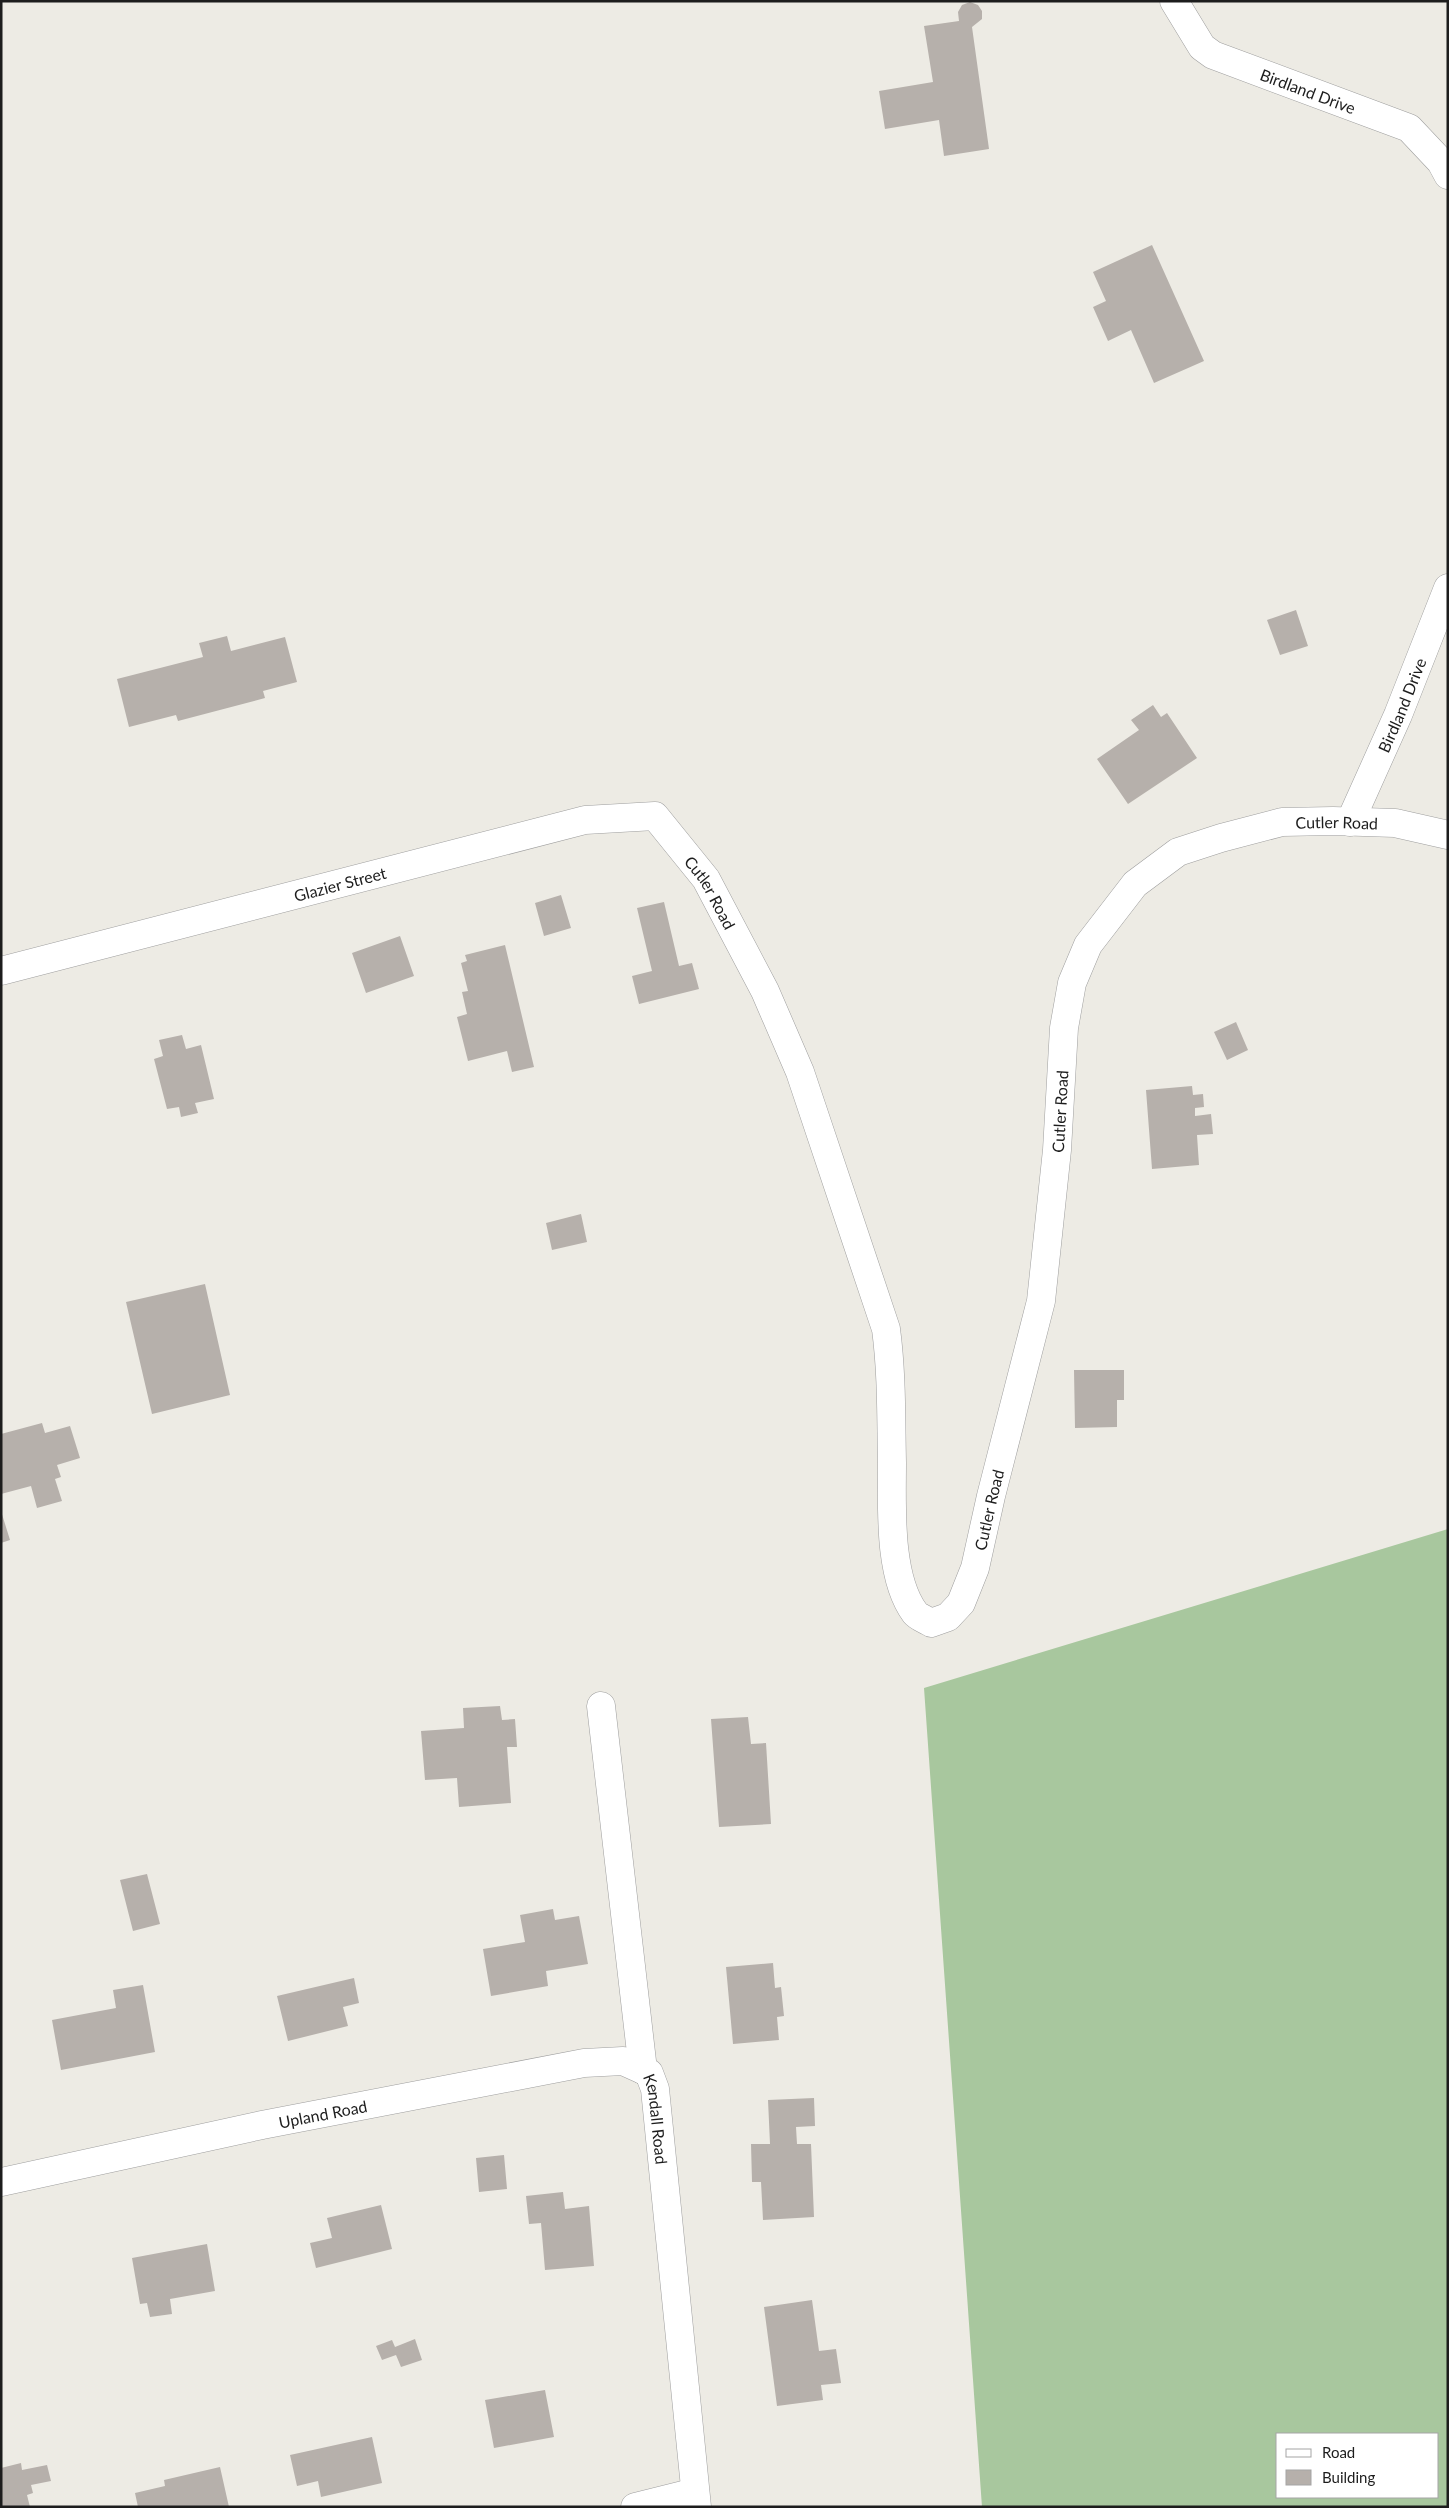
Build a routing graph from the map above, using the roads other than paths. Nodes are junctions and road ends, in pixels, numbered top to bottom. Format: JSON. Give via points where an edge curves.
{"nodes":[{"id":1,"x":1174,"y":1,"type":"edge"},
{"id":2,"x":1448,"y":175,"type":"edge"},
{"id":3,"x":1448,"y":588,"type":"edge"},
{"id":4,"x":1350,"y":822,"type":"junction"},
{"id":5,"x":1448,"y":835,"type":"edge"},
{"id":6,"x":672,"y":838,"type":"joint"},
{"id":7,"x":1,"y":971,"type":"edge"},
{"id":8,"x":601,"y":1706,"type":"dead end"},
{"id":9,"x":643,"y":2070,"type":"junction"},
{"id":10,"x":1,"y":2182,"type":"edge"},
{"id":11,"x":696,"y":2500,"type":"edge"},
{"id":12,"x":635,"y":2507,"type":"edge"}],
"edges":[{"from":1,"to":2,"type":"street","name":"Birdland Drive","via":[[1202,47],[1213,55],[1409,128],[1441,162]]},
{"from":3,"to":4,"type":"street","name":"Birdland Drive","via":[[1398,715]]},
{"from":4,"to":5,"type":"street","name":"Cutler Road","via":[[1395,823]]},
{"from":4,"to":6,"type":"street","name":"Cutler Road","via":[[1282,822],[1178,852],[1135,884],[1088,945],[1072,983],[1064,1028],[1057,1150],[1041,1301],[975,1568],[961,1603],[948,1618],[931,1623],[916,1614],[900,1576],[894,1549],[890,1508],[891,1365],[883,1320],[800,1072],[765,991],[706,879]]},
{"from":6,"to":7,"type":"street","name":"Glazier Street","via":[[655,816],[586,820]]},
{"from":8,"to":9,"type":"street","name":"Kendall Road"},
{"from":9,"to":10,"type":"street","name":"Upland Road","via":[[624,2060],[584,2063],[262,2125]]},
{"from":9,"to":11,"type":"street","name":"Kendall Road","via":[[650,2073],[655,2089]]},
{"from":11,"to":12,"type":"street"}]}
